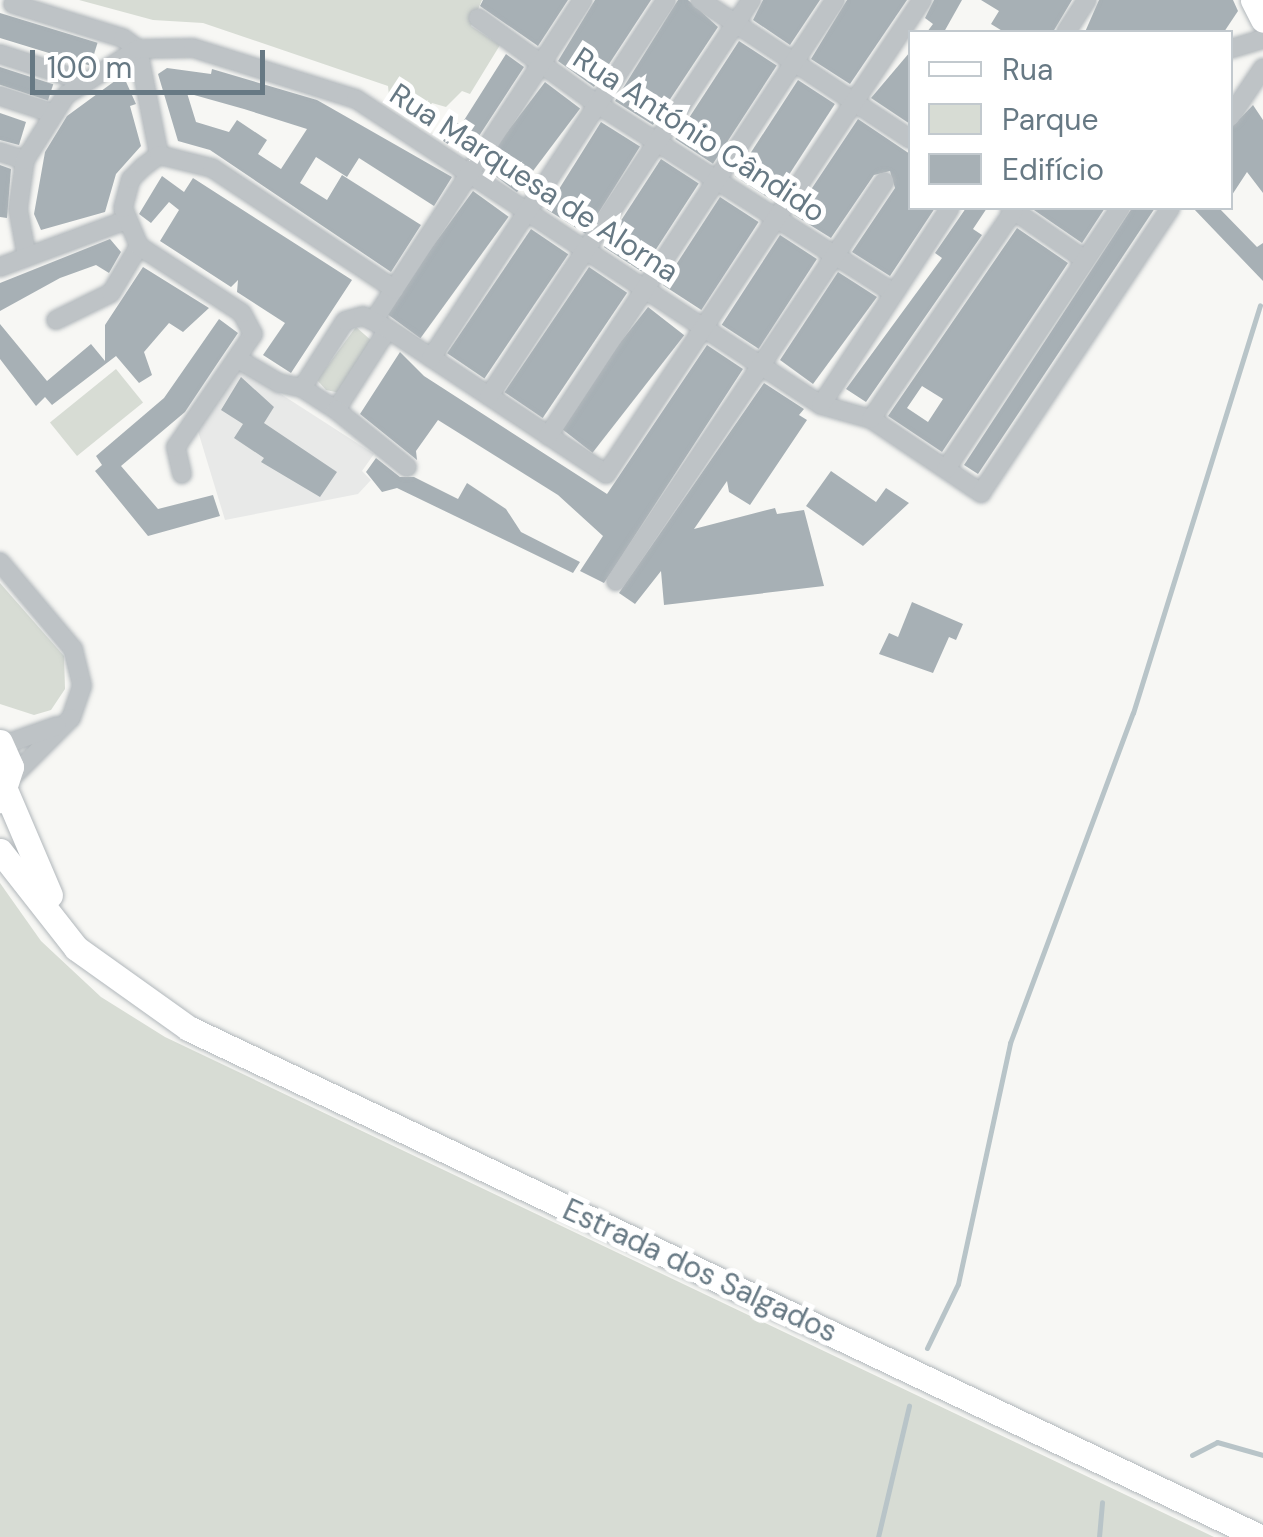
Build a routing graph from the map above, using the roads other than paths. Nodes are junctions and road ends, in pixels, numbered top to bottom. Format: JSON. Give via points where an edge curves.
{"nodes":[{"id":1,"x":583,"y":0,"type":"edge"},
{"id":2,"x":666,"y":0,"type":"edge"},
{"id":3,"x":700,"y":0,"type":"edge"},
{"id":4,"x":751,"y":0,"type":"edge"},
{"id":5,"x":836,"y":0,"type":"edge"},
{"id":6,"x":922,"y":0,"type":"edge"},
{"id":7,"x":1088,"y":0,"type":"edge"},
{"id":8,"x":1254,"y":0,"type":"edge"},
{"id":9,"x":13,"y":4,"type":"dead end"},
{"id":10,"x":478,"y":18,"type":"dead end"},
{"id":11,"x":1263,"y":20,"type":"edge"},
{"id":12,"x":736,"y":23,"type":"junction"},
{"id":13,"x":1067,"y":30,"type":"edge"},
{"id":14,"x":1263,"y":39,"type":"edge"},
{"id":15,"x":1233,"y":48,"type":"edge"},
{"id":16,"x":138,"y":50,"type":"junction"},
{"id":17,"x":0,"y":54,"type":"edge"},
{"id":18,"x":794,"y":62,"type":"junction"},
{"id":19,"x":542,"y":66,"type":"junction"},
{"id":20,"x":1263,"y":68,"type":"edge"},
{"id":21,"x":83,"y":81,"type":"junction"},
{"id":22,"x":0,"y":96,"type":"edge"},
{"id":23,"x":853,"y":101,"type":"junction"},
{"id":24,"x":598,"y":104,"type":"junction"},
{"id":25,"x":52,"y":112,"type":"junction"},
{"id":26,"x":1233,"y":112,"type":"edge"},
{"id":27,"x":908,"y":138,"type":"edge"},
{"id":28,"x":657,"y":143,"type":"junction"},
{"id":29,"x":0,"y":152,"type":"edge"},
{"id":30,"x":160,"y":155,"type":"junction"},
{"id":31,"x":26,"y":160,"type":"junction"},
{"id":32,"x":469,"y":176,"type":"junction"},
{"id":33,"x":717,"y":180,"type":"junction"},
{"id":34,"x":884,"y":182,"type":"dead end"},
{"id":35,"x":9,"y":207,"type":"edge"},
{"id":36,"x":949,"y":210,"type":"edge"},
{"id":37,"x":1011,"y":210,"type":"edge"},
{"id":38,"x":1013,"y":210,"type":"edge"},
{"id":39,"x":1119,"y":210,"type":"edge"},
{"id":40,"x":1169,"y":210,"type":"edge"},
{"id":41,"x":526,"y":213,"type":"junction"},
{"id":42,"x":777,"y":219,"type":"junction"},
{"id":43,"x":124,"y":221,"type":"junction"},
{"id":44,"x":138,"y":246,"type":"junction"},
{"id":45,"x":26,"y":252,"type":"junction"},
{"id":46,"x":585,"y":252,"type":"junction"},
{"id":47,"x":836,"y":257,"type":"junction"},
{"id":48,"x":1085,"y":260,"type":"junction"},
{"id":49,"x":0,"y":267,"type":"edge"},
{"id":50,"x":645,"y":288,"type":"junction"},
{"id":51,"x":394,"y":289,"type":"junction"},
{"id":52,"x":894,"y":294,"type":"junction"},
{"id":53,"x":56,"y":320,"type":"dead end"},
{"id":54,"x":375,"y":322,"type":"junction"},
{"id":55,"x":703,"y":327,"type":"junction"},
{"id":56,"x":430,"y":358,"type":"junction"},
{"id":57,"x":238,"y":359,"type":"junction"},
{"id":58,"x":762,"y":366,"type":"junction"},
{"id":59,"x":302,"y":388,"type":"junction"},
{"id":60,"x":490,"y":396,"type":"junction"},
{"id":61,"x":820,"y":405,"type":"junction"},
{"id":62,"x":336,"y":410,"type":"junction"},
{"id":63,"x":871,"y":419,"type":"junction"},
{"id":64,"x":548,"y":436,"type":"junction"},
{"id":65,"x":407,"y":467,"type":"dead end"},
{"id":66,"x":946,"y":469,"type":"junction"},
{"id":67,"x":182,"y":474,"type":"dead end"},
{"id":68,"x":0,"y":562,"type":"edge"},
{"id":69,"x":616,"y":581,"type":"dead end"},
{"id":70,"x":71,"y":718,"type":"junction"},
{"id":71,"x":2,"y":744,"type":"edge"},
{"id":72,"x":5,"y":790,"type":"edge"},
{"id":73,"x":0,"y":851,"type":"edge"},
{"id":74,"x":144,"y":999,"type":"junction"},
{"id":75,"x":1260,"y":1537,"type":"edge"}],
"edges":[{"from":1,"to":19,"type":"street"},
{"from":2,"to":24,"type":"street"},
{"from":3,"to":12,"type":"street"},
{"from":4,"to":12,"type":"street"},
{"from":5,"to":18,"type":"street"},
{"from":6,"to":23,"type":"street"},
{"from":7,"to":13,"type":"street"},
{"from":8,"to":11,"type":"main road"},
{"from":9,"to":16,"type":"street","via":[[124,38]]},
{"from":10,"to":19,"type":"street","name":"Rua António Cândido"},
{"from":12,"to":18,"type":"street"},
{"from":12,"to":28,"type":"street"},
{"from":14,"to":15,"type":"street"},
{"from":16,"to":21,"type":"street"},
{"from":16,"to":30,"type":"street"},
{"from":16,"to":32,"type":"street","name":"Rua Marquesa de Alorna","via":[[193,48],[316,82],[356,99]]},
{"from":17,"to":21,"type":"street"},
{"from":18,"to":23,"type":"street"},
{"from":18,"to":33,"type":"street"},
{"from":19,"to":24,"type":"street","name":"Rua António Cândido"},
{"from":19,"to":32,"type":"street"},
{"from":20,"to":26,"type":"street"},
{"from":21,"to":25,"type":"street"},
{"from":22,"to":25,"type":"street"},
{"from":23,"to":27,"type":"street"},
{"from":23,"to":42,"type":"street"},
{"from":24,"to":28,"type":"street","name":"Rua António Cândido"},
{"from":24,"to":41,"type":"street"},
{"from":25,"to":31,"type":"street"},
{"from":28,"to":33,"type":"street","name":"Rua António Cândido"},
{"from":28,"to":46,"type":"street"},
{"from":29,"to":31,"type":"street"},
{"from":30,"to":43,"type":"street","via":[[131,179]]},
{"from":30,"to":51,"type":"street","via":[[212,168]]},
{"from":31,"to":35,"type":"street"},
{"from":32,"to":41,"type":"street","name":"Rua Marquesa de Alorna"},
{"from":32,"to":51,"type":"street"},
{"from":33,"to":42,"type":"street","name":"Rua António Cândido"},
{"from":33,"to":50,"type":"street"},
{"from":34,"to":47,"type":"street"},
{"from":35,"to":45,"type":"street"},
{"from":36,"to":52,"type":"street"},
{"from":37,"to":63,"type":"street"},
{"from":38,"to":48,"type":"street"},
{"from":39,"to":48,"type":"street"},
{"from":40,"to":66,"type":"street","name":"Rua Marquesa de Alorna","via":[[981,493]]},
{"from":41,"to":46,"type":"street","name":"Rua Marquesa de Alorna"},
{"from":41,"to":56,"type":"street"},
{"from":42,"to":47,"type":"street","name":"Rua António Cândido"},
{"from":42,"to":55,"type":"street"},
{"from":43,"to":44,"type":"street"},
{"from":43,"to":45,"type":"street"},
{"from":44,"to":53,"type":"street","via":[[111,293]]},
{"from":44,"to":57,"type":"street","via":[[248,320],[252,334]]},
{"from":45,"to":49,"type":"street"},
{"from":46,"to":50,"type":"street","name":"Rua Marquesa de Alorna"},
{"from":46,"to":60,"type":"street"},
{"from":47,"to":52,"type":"street","name":"Rua António Cândido"},
{"from":47,"to":58,"type":"street"},
{"from":48,"to":66,"type":"street"},
{"from":50,"to":55,"type":"street","name":"Rua Marquesa de Alorna"},
{"from":50,"to":64,"type":"street"},
{"from":51,"to":54,"type":"street"},
{"from":52,"to":61,"type":"street"},
{"from":54,"to":56,"type":"street"},
{"from":54,"to":59,"type":"street","via":[[345,321]]},
{"from":54,"to":62,"type":"street"},
{"from":55,"to":58,"type":"street","name":"Rua Marquesa de Alorna"},
{"from":55,"to":64,"type":"street","via":[[606,474]]},
{"from":56,"to":60,"type":"street"},
{"from":57,"to":59,"type":"street"},
{"from":57,"to":67,"type":"street","via":[[176,448]]},
{"from":58,"to":61,"type":"street","name":"Rua Marquesa de Alorna"},
{"from":58,"to":69,"type":"street"},
{"from":59,"to":62,"type":"street"},
{"from":60,"to":64,"type":"street"},
{"from":61,"to":63,"type":"street","name":"Rua Marquesa de Alorna"},
{"from":62,"to":65,"type":"street","via":[[344,423]]},
{"from":63,"to":66,"type":"street","name":"Rua Marquesa de Alorna"},
{"from":68,"to":70,"type":"street","via":[[73,649],[82,686]]},
{"from":70,"to":71,"type":"street"},
{"from":70,"to":72,"type":"street"},
{"from":71,"to":72,"type":"main road","name":"Estrada dos Salgados"},
{"from":72,"to":74,"type":"main road","name":"Estrada dos Salgados","via":[[44,886]]},
{"from":73,"to":74,"type":"main road","name":"Estrada dos Salgados","via":[[76,948]]},
{"from":74,"to":75,"type":"main road","name":"Estrada dos Salgados","via":[[188,1028]]}]}
